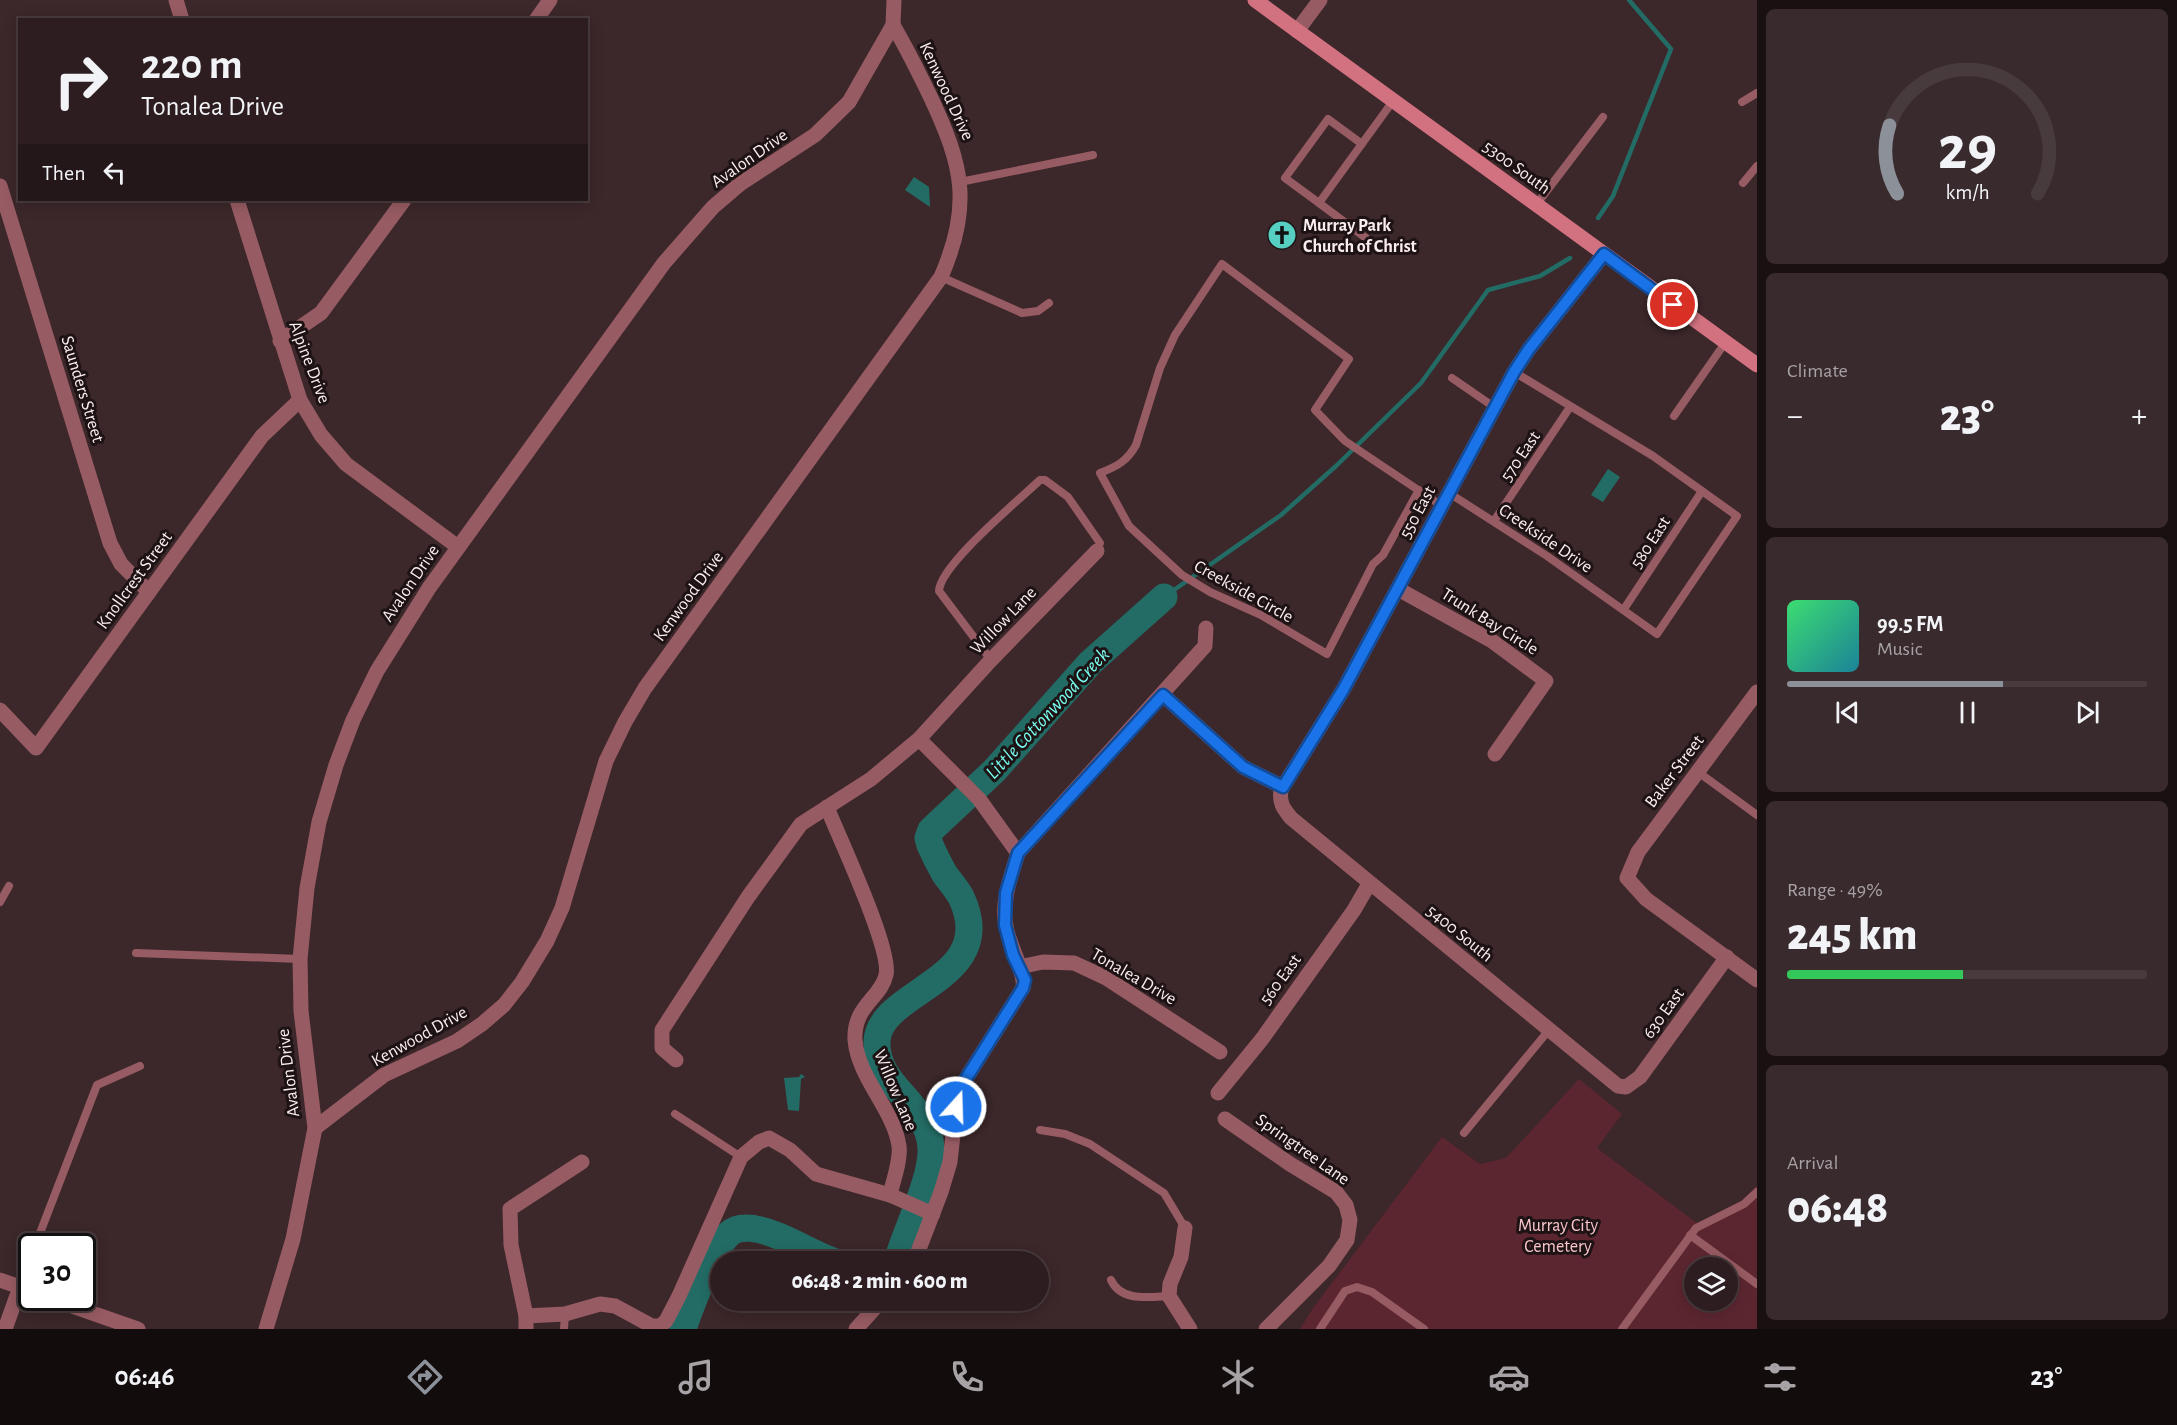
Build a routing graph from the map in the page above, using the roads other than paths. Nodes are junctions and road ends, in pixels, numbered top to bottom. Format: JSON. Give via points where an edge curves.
{"nodes":[{"id":1,"x":176,"y":0,"type":"edge"},
{"id":2,"x":550,"y":0,"type":"edge"},
{"id":3,"x":894,"y":0,"type":"edge"},
{"id":4,"x":1255,"y":0,"type":"edge"},
{"id":5,"x":1320,"y":0,"type":"edge"},
{"id":6,"x":181,"y":18,"type":"edge"},
{"id":7,"x":537,"y":18,"type":"edge"},
{"id":8,"x":893,"y":25,"type":"junction"},
{"id":9,"x":1297,"y":31,"type":"junction"},
{"id":10,"x":1757,"y":93,"type":"edge"},
{"id":11,"x":1393,"y":101,"type":"junction"},
{"id":12,"x":1742,"y":102,"type":"dead end"},
{"id":13,"x":1603,"y":117,"type":"dead end"},
{"id":14,"x":1362,"y":144,"type":"junction"},
{"id":15,"x":1093,"y":155,"type":"dead end"},
{"id":16,"x":1757,"y":166,"type":"edge"},
{"id":17,"x":960,"y":182,"type":"junction"},
{"id":18,"x":1743,"y":183,"type":"dead end"},
{"id":19,"x":0,"y":186,"type":"edge"},
{"id":20,"x":237,"y":201,"type":"edge"},
{"id":21,"x":403,"y":201,"type":"edge"},
{"id":22,"x":1319,"y":203,"type":"junction"},
{"id":23,"x":1536,"y":205,"type":"junction"},
{"id":24,"x":1366,"y":238,"type":"dead end"},
{"id":25,"x":1604,"y":254,"type":"junction"},
{"id":26,"x":941,"y":277,"type":"junction"},
{"id":27,"x":1049,"y":303,"type":"dead end"},
{"id":28,"x":280,"y":341,"type":"junction"},
{"id":29,"x":1725,"y":343,"type":"junction"},
{"id":30,"x":1757,"y":365,"type":"edge"},
{"id":31,"x":1514,"y":372,"type":"junction"},
{"id":32,"x":1452,"y":378,"type":"dead end"},
{"id":33,"x":300,"y":400,"type":"junction"},
{"id":34,"x":1494,"y":407,"type":"junction"},
{"id":35,"x":1570,"y":407,"type":"junction"},
{"id":36,"x":1674,"y":416,"type":"dead end"},
{"id":37,"x":1419,"y":490,"type":"junction"},
{"id":38,"x":1702,"y":491,"type":"junction"},
{"id":39,"x":1446,"y":499,"type":"junction"},
{"id":40,"x":1494,"y":521,"type":"junction"},
{"id":41,"x":458,"y":547,"type":"junction"},
{"id":42,"x":1097,"y":551,"type":"joint"},
{"id":43,"x":1398,"y":589,"type":"junction"},
{"id":44,"x":149,"y":592,"type":"junction"},
{"id":45,"x":1624,"y":609,"type":"junction"},
{"id":46,"x":1206,"y":628,"type":"dead end"},
{"id":47,"x":991,"y":660,"type":"junction"},
{"id":48,"x":1757,"y":692,"type":"edge"},
{"id":49,"x":1163,"y":695,"type":"junction"},
{"id":50,"x":0,"y":710,"type":"edge"},
{"id":51,"x":919,"y":739,"type":"junction"},
{"id":52,"x":1495,"y":754,"type":"dead end"},
{"id":53,"x":1698,"y":772,"type":"junction"},
{"id":54,"x":1281,"y":792,"type":"junction"},
{"id":55,"x":827,"y":807,"type":"junction"},
{"id":56,"x":1757,"y":815,"type":"edge"},
{"id":57,"x":1018,"y":853,"type":"junction"},
{"id":58,"x":1370,"y":884,"type":"junction"},
{"id":59,"x":9,"y":886,"type":"dead end"},
{"id":60,"x":0,"y":902,"type":"edge"},
{"id":61,"x":136,"y":953,"type":"dead end"},
{"id":62,"x":1727,"y":957,"type":"junction"},
{"id":63,"x":300,"y":959,"type":"junction"},
{"id":64,"x":1020,"y":967,"type":"junction"},
{"id":65,"x":1757,"y":980,"type":"edge"},
{"id":66,"x":1549,"y":1030,"type":"junction"},
{"id":67,"x":1220,"y":1052,"type":"dead end"},
{"id":68,"x":676,"y":1060,"type":"dead end"},
{"id":69,"x":140,"y":1066,"type":"dead end"},
{"id":70,"x":1626,"y":1087,"type":"joint"},
{"id":71,"x":1218,"y":1093,"type":"dead end"},
{"id":72,"x":675,"y":1114,"type":"dead end"},
{"id":73,"x":1226,"y":1119,"type":"dead end"},
{"id":74,"x":315,"y":1128,"type":"junction"},
{"id":75,"x":1040,"y":1130,"type":"dead end"},
{"id":76,"x":1464,"y":1133,"type":"dead end"},
{"id":77,"x":741,"y":1157,"type":"junction"},
{"id":78,"x":582,"y":1162,"type":"dead end"},
{"id":79,"x":1757,"y":1192,"type":"edge"},
{"id":80,"x":896,"y":1199,"type":"junction"},
{"id":81,"x":928,"y":1212,"type":"junction"},
{"id":82,"x":1185,"y":1228,"type":"joint"},
{"id":83,"x":40,"y":1233,"type":"edge"},
{"id":84,"x":1690,"y":1235,"type":"junction"},
{"id":85,"x":917,"y":1251,"type":"edge"},
{"id":86,"x":0,"y":1280,"type":"edge"},
{"id":87,"x":1111,"y":1280,"type":"dead end"},
{"id":88,"x":1757,"y":1284,"type":"edge"},
{"id":89,"x":18,"y":1286,"type":"edge"},
{"id":90,"x":1169,"y":1296,"type":"junction"},
{"id":91,"x":18,"y":1304,"type":"edge"},
{"id":92,"x":86,"y":1311,"type":"edge"},
{"id":93,"x":872,"y":1311,"type":"edge"},
{"id":94,"x":565,"y":1321,"type":"edge"},
{"id":95,"x":526,"y":1322,"type":"edge"},
{"id":96,"x":5,"y":1329,"type":"edge"},
{"id":97,"x":138,"y":1329,"type":"edge"},
{"id":98,"x":266,"y":1329,"type":"edge"},
{"id":99,"x":856,"y":1329,"type":"edge"},
{"id":100,"x":1190,"y":1329,"type":"edge"},
{"id":101,"x":1266,"y":1329,"type":"edge"},
{"id":102,"x":1320,"y":1329,"type":"edge"},
{"id":103,"x":1424,"y":1329,"type":"edge"},
{"id":104,"x":1622,"y":1329,"type":"edge"}],
"edges":[{"from":1,"to":6,"type":"street"},
{"from":2,"to":7,"type":"street"},
{"from":3,"to":8,"type":"street","name":"Avalon Drive"},
{"from":4,"to":9,"type":"main road","name":"5300 South"},
{"from":5,"to":9,"type":"street"},
{"from":8,"to":17,"type":"street","name":"Kenwood Drive","via":[[945,129]]},
{"from":8,"to":41,"type":"street","name":"Avalon Drive","via":[[860,85],[835,117],[815,135],[740,184],[684,237]]},
{"from":9,"to":11,"type":"main road","name":"5300 South"},
{"from":10,"to":12,"type":"lane"},
{"from":11,"to":14,"type":"lane"},
{"from":11,"to":23,"type":"main road","name":"5300 South"},
{"from":13,"to":23,"type":"lane"},
{"from":14,"to":22,"type":"lane"},
{"from":14,"to":22,"type":"lane","via":[[1328,119],[1284,178]]},
{"from":15,"to":17,"type":"lane"},
{"from":16,"to":18,"type":"lane"},
{"from":17,"to":26,"type":"street","name":"Kenwood Drive","via":[[960,213],[953,249]]},
{"from":19,"to":44,"type":"street","name":"Saunders Street","via":[[110,543],[121,564]]},
{"from":20,"to":28,"type":"street","name":"Alpine Drive"},
{"from":21,"to":28,"type":"street","via":[[321,313]]},
{"from":22,"to":24,"type":"lane"},
{"from":23,"to":25,"type":"main road","name":"5300 South"},
{"from":25,"to":29,"type":"main road","name":"5300 South"},
{"from":25,"to":31,"type":"street","name":"550 East"},
{"from":26,"to":27,"type":"lane","via":[[1022,313],[1038,311]]},
{"from":26,"to":74,"type":"street","name":"Kenwood Drive","via":[[645,688],[606,761],[562,908],[522,982],[482,1024],[457,1041],[384,1074]]},
{"from":28,"to":33,"type":"street","name":"Alpine Drive"},
{"from":29,"to":30,"type":"main road","name":"5300 South"},
{"from":29,"to":36,"type":"lane"},
{"from":31,"to":34,"type":"street","name":"550 East"},
{"from":31,"to":35,"type":"lane"},
{"from":32,"to":34,"type":"lane"},
{"from":33,"to":41,"type":"street","name":"Alpine Drive","via":[[321,435],[346,464]]},
{"from":33,"to":44,"type":"street","name":"Knollcrest Street","via":[[262,436]]},
{"from":34,"to":39,"type":"street","name":"550 East"},
{"from":35,"to":38,"type":"lane","via":[[1653,456]]},
{"from":35,"to":40,"type":"lane","name":"570 East"},
{"from":37,"to":37,"type":"lane","name":"Creekside Circle","via":[[1383,555],[1373,564],[1327,654],[1182,575],[1129,526],[1100,473],[1122,465],[1133,450],[1174,334],[1222,264],[1349,358],[1315,410],[1345,441]]},
{"from":37,"to":39,"type":"lane","name":"Creekside Circle"},
{"from":38,"to":45,"type":"lane","name":"580 East"},
{"from":38,"to":45,"type":"lane","name":"Creekside Drive","via":[[1737,516],[1657,634]]},
{"from":39,"to":40,"type":"lane","name":"Creekside Drive"},
{"from":39,"to":43,"type":"street","name":"550 East"},
{"from":40,"to":45,"type":"lane","name":"Creekside Drive"},
{"from":41,"to":63,"type":"street","name":"Avalon Drive","via":[[377,671],[336,765],[319,822]]},
{"from":42,"to":47,"type":"street","name":"Willow Lane"},
{"from":42,"to":47,"type":"lane","via":[[1100,543],[1068,497],[1040,480],[953,562],[939,583],[939,591]]},
{"from":43,"to":52,"type":"street","name":"Trunk Bay Circle","via":[[1492,641],[1546,681]]},
{"from":43,"to":54,"type":"street","name":"550 East"},
{"from":44,"to":50,"type":"street","name":"Knollcrest Street","via":[[36,748]]},
{"from":46,"to":49,"type":"street","via":[[1205,646]]},
{"from":47,"to":51,"type":"street","name":"Willow Lane"},
{"from":48,"to":53,"type":"street","name":"Baker Street"},
{"from":49,"to":54,"type":"street","via":[[1243,767]]},
{"from":49,"to":57,"type":"street"},
{"from":51,"to":55,"type":"street","name":"Willow Lane","via":[[872,779]]},
{"from":51,"to":57,"type":"street","via":[[979,799]]},
{"from":53,"to":56,"type":"lane"},
{"from":53,"to":62,"type":"street","name":"Baker Street","via":[[1638,852],[1627,878],[1646,899]]},
{"from":54,"to":58,"type":"street","name":"5400 South","via":[[1282,807],[1291,818]]},
{"from":55,"to":68,"type":"street","name":"Willow Lane","via":[[801,824],[748,897],[662,1030],[662,1048]]},
{"from":55,"to":80,"type":"street","name":"Willow Lane","via":[[886,959],[886,975],[860,1014],[855,1041],[900,1148]]},
{"from":57,"to":64,"type":"street","via":[[1005,910],[1009,943]]},
{"from":58,"to":66,"type":"street","name":"5400 South"},
{"from":58,"to":71,"type":"street","name":"560 East","via":[[1262,1039]]},
{"from":59,"to":60,"type":"lane"},
{"from":61,"to":63,"type":"lane"},
{"from":62,"to":65,"type":"street"},
{"from":62,"to":70,"type":"street","name":"630 East","via":[[1640,1077]]},
{"from":63,"to":74,"type":"street","name":"Avalon Drive","via":[[301,1011]]},
{"from":64,"to":67,"type":"street","name":"Tonalea Drive","via":[[1043,962],[1074,963],[1106,978]]},
{"from":64,"to":81,"type":"street","via":[[1025,980],[1018,1000],[962,1085],[950,1162]]},
{"from":66,"to":70,"type":"street","name":"5400 South","via":[[1611,1082]]},
{"from":66,"to":76,"type":"lane"},
{"from":69,"to":83,"type":"lane","via":[[97,1085]]},
{"from":72,"to":77,"type":"lane"},
{"from":73,"to":101,"type":"street","name":"Springtree Lane","via":[[1336,1192],[1346,1205],[1350,1220],[1347,1240],[1329,1266]]},
{"from":74,"to":98,"type":"street","name":"Avalon Drive","via":[[293,1239]]},
{"from":75,"to":82,"type":"lane","via":[[1090,1144],[1164,1193]]},
{"from":77,"to":80,"type":"street","via":[[769,1138],[790,1150],[816,1174]]},
{"from":77,"to":94,"type":"street","via":[[666,1321],[652,1326],[630,1312],[600,1304]]},
{"from":78,"to":95,"type":"street","via":[[510,1209],[511,1245]]},
{"from":79,"to":84,"type":"lane","via":[[1744,1204],[1696,1228]]},
{"from":80,"to":81,"type":"street"},
{"from":81,"to":85,"type":"street"},
{"from":82,"to":90,"type":"street"},
{"from":84,"to":88,"type":"lane"},
{"from":84,"to":104,"type":"lane"},
{"from":86,"to":89,"type":"street"},
{"from":87,"to":90,"type":"lane","via":[[1115,1289],[1124,1294]]},
{"from":90,"to":100,"type":"street"},
{"from":91,"to":96,"type":"street"},
{"from":92,"to":97,"type":"street"},
{"from":93,"to":99,"type":"street"},
{"from":94,"to":95,"type":"street"},
{"from":102,"to":103,"type":"lane","via":[[1345,1291],[1357,1287],[1372,1292]]}]}
